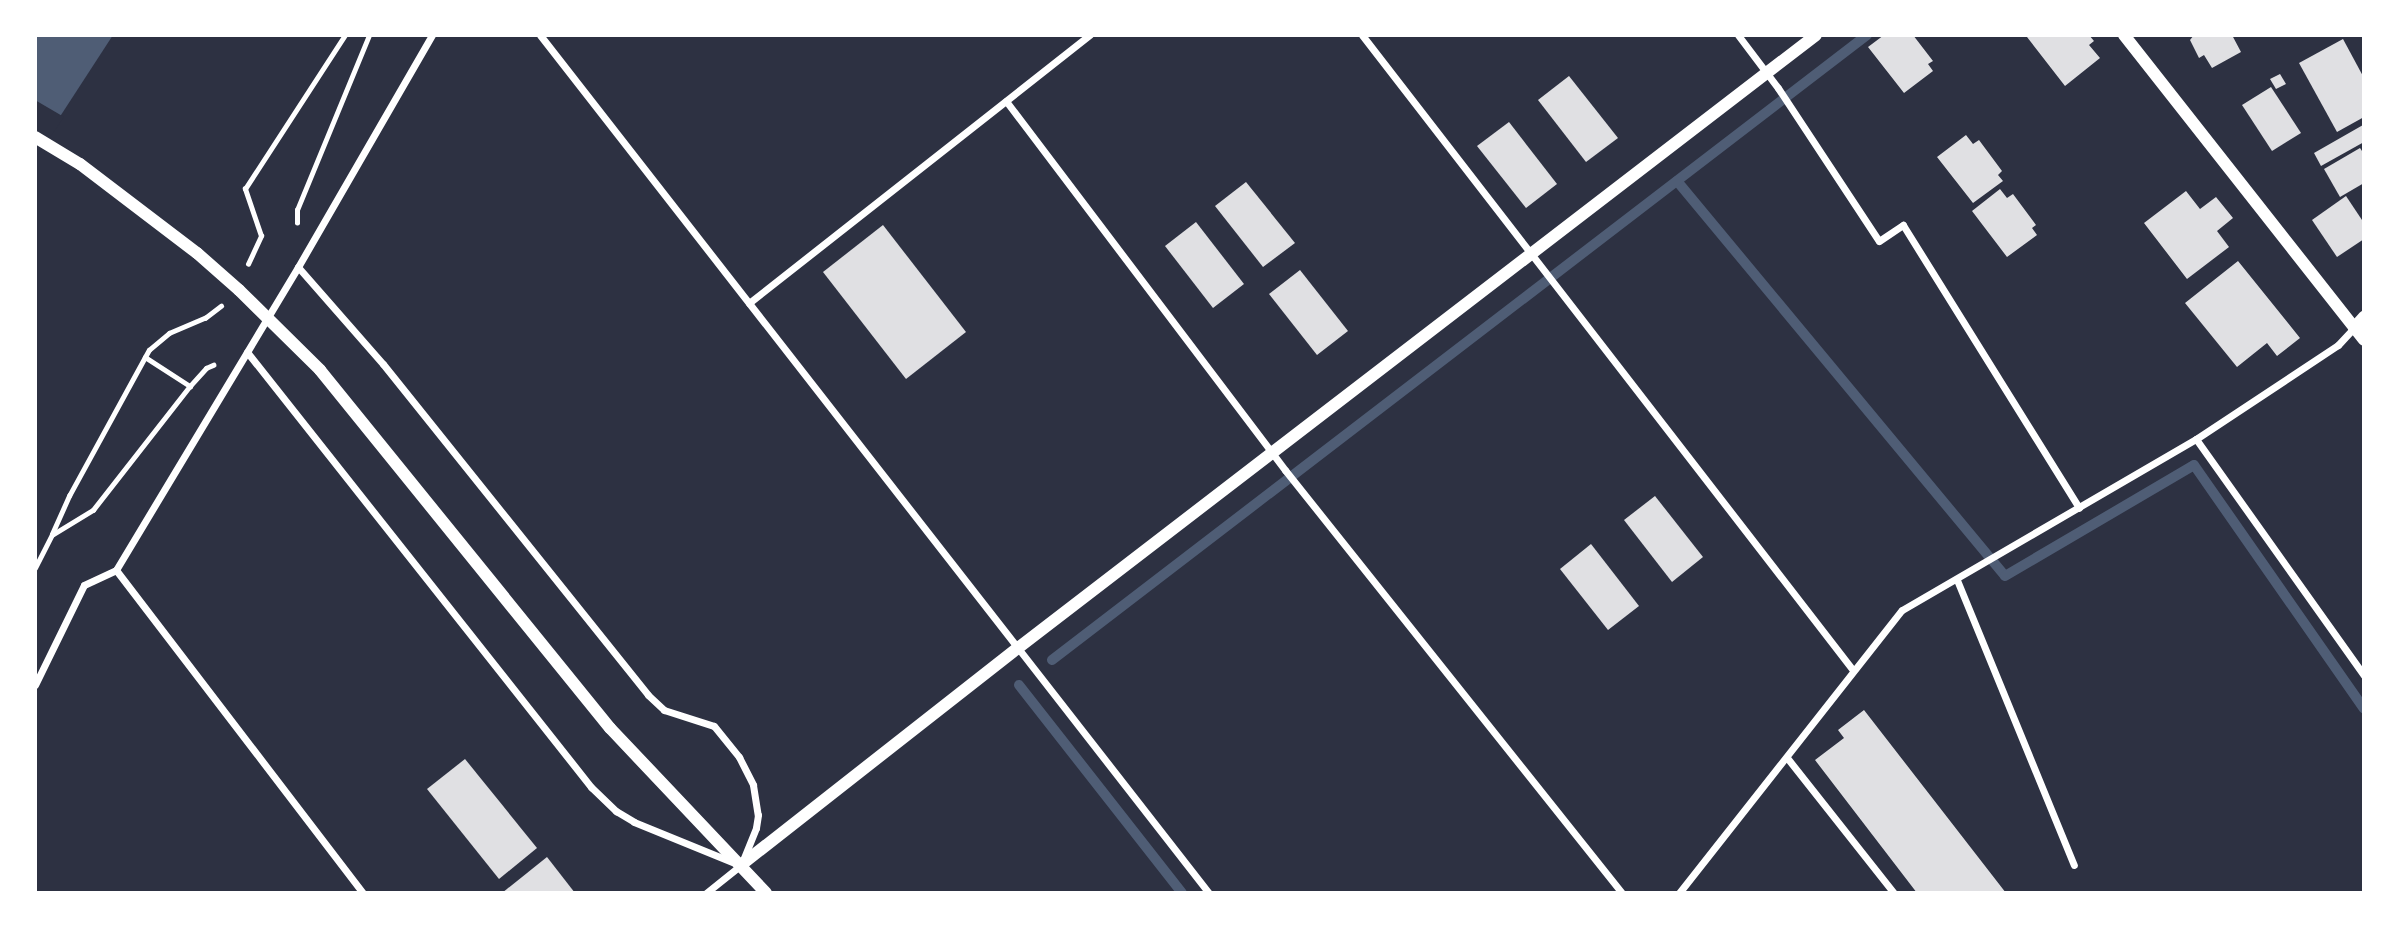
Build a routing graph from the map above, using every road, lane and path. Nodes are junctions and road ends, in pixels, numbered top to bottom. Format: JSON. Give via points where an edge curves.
{"nodes":[{"id":1,"x":345,"y":35,"type":"edge"},
{"id":2,"x":369,"y":35,"type":"edge"},
{"id":3,"x":432,"y":35,"type":"edge"},
{"id":4,"x":540,"y":35,"type":"edge"},
{"id":5,"x":1090,"y":35,"type":"edge"},
{"id":6,"x":1362,"y":35,"type":"edge"},
{"id":7,"x":1738,"y":35,"type":"edge"},
{"id":8,"x":1816,"y":35,"type":"edge"},
{"id":9,"x":2124,"y":35,"type":"edge"},
{"id":10,"x":1767,"y":73,"type":"junction"},
{"id":11,"x":1006,"y":101,"type":"junction"},
{"id":12,"x":35,"y":137,"type":"edge"},
{"id":13,"x":1532,"y":254,"type":"junction"},
{"id":14,"x":248,"y":264,"type":"dead end"},
{"id":15,"x":298,"y":267,"type":"junction"},
{"id":16,"x":749,"y":303,"type":"junction"},
{"id":17,"x":220,"y":306,"type":"dead end"},
{"id":18,"x":2364,"y":317,"type":"edge"},
{"id":19,"x":2354,"y":328,"type":"junction"},
{"id":20,"x":2364,"y":340,"type":"edge"},
{"id":21,"x":247,"y":352,"type":"junction"},
{"id":22,"x":145,"y":357,"type":"junction"},
{"id":23,"x":190,"y":386,"type":"junction"},
{"id":24,"x":2196,"y":439,"type":"junction"},
{"id":25,"x":1272,"y":453,"type":"junction"},
{"id":26,"x":2079,"y":508,"type":"junction"},
{"id":27,"x":52,"y":535,"type":"junction"},
{"id":28,"x":35,"y":568,"type":"edge"},
{"id":29,"x":116,"y":570,"type":"junction"},
{"id":30,"x":1957,"y":580,"type":"junction"},
{"id":31,"x":1018,"y":648,"type":"junction"},
{"id":32,"x":1853,"y":670,"type":"junction"},
{"id":33,"x":2364,"y":676,"type":"edge"},
{"id":34,"x":35,"y":685,"type":"edge"},
{"id":35,"x":1788,"y":758,"type":"junction"},
{"id":36,"x":741,"y":865,"type":"junction"},
{"id":37,"x":2074,"y":865,"type":"dead end"},
{"id":38,"x":363,"y":893,"type":"edge"},
{"id":39,"x":706,"y":893,"type":"edge"},
{"id":40,"x":766,"y":893,"type":"edge"},
{"id":41,"x":1209,"y":893,"type":"edge"},
{"id":42,"x":1622,"y":893,"type":"edge"},
{"id":43,"x":1679,"y":893,"type":"edge"},
{"id":44,"x":1894,"y":893,"type":"edge"}],
"edges":[{"from":1,"to":14,"type":"path","via":[[245,189],[261,236]]},
{"from":2,"to":15,"type":"path","via":[[297,210]]},
{"from":3,"to":15,"type":"street"},
{"from":4,"to":16,"type":"street"},
{"from":5,"to":11,"type":"street"},
{"from":6,"to":13,"type":"street"},
{"from":7,"to":10,"type":"street"},
{"from":8,"to":10,"type":"street"},
{"from":9,"to":19,"type":"street"},
{"from":10,"to":13,"type":"street"},
{"from":10,"to":26,"type":"street","via":[[1879,241],[1903,225]]},
{"from":11,"to":16,"type":"street"},
{"from":11,"to":25,"type":"street"},
{"from":12,"to":36,"type":"street","via":[[80,164],[197,253],[320,370],[610,728]]},
{"from":13,"to":25,"type":"street"},
{"from":13,"to":32,"type":"street"},
{"from":15,"to":21,"type":"street"},
{"from":15,"to":36,"type":"street","via":[[383,364],[648,695],[664,710],[714,726],[739,757],[752,785],[758,815]]},
{"from":16,"to":31,"type":"street"},
{"from":17,"to":22,"type":"path","via":[[158,341]]},
{"from":18,"to":19,"type":"street"},
{"from":19,"to":20,"type":"street"},
{"from":19,"to":24,"type":"street","via":[[2338,345]]},
{"from":21,"to":23,"type":"path","via":[[206,368]]},
{"from":21,"to":29,"type":"street"},
{"from":21,"to":36,"type":"street","via":[[591,787],[634,822]]},
{"from":22,"to":23,"type":"path"},
{"from":22,"to":27,"type":"path"},
{"from":23,"to":27,"type":"path","via":[[93,510]]},
{"from":24,"to":26,"type":"street"},
{"from":24,"to":33,"type":"street"},
{"from":25,"to":31,"type":"street"},
{"from":25,"to":42,"type":"street"},
{"from":26,"to":30,"type":"street"},
{"from":27,"to":28,"type":"path"},
{"from":29,"to":34,"type":"street","via":[[84,585]]},
{"from":29,"to":38,"type":"street"},
{"from":30,"to":32,"type":"street","via":[[1902,610]]},
{"from":30,"to":37,"type":"street"},
{"from":31,"to":36,"type":"street"},
{"from":31,"to":41,"type":"street"},
{"from":32,"to":35,"type":"street"},
{"from":35,"to":43,"type":"street"},
{"from":35,"to":44,"type":"street"},
{"from":36,"to":39,"type":"street"},
{"from":36,"to":40,"type":"street"}]}
